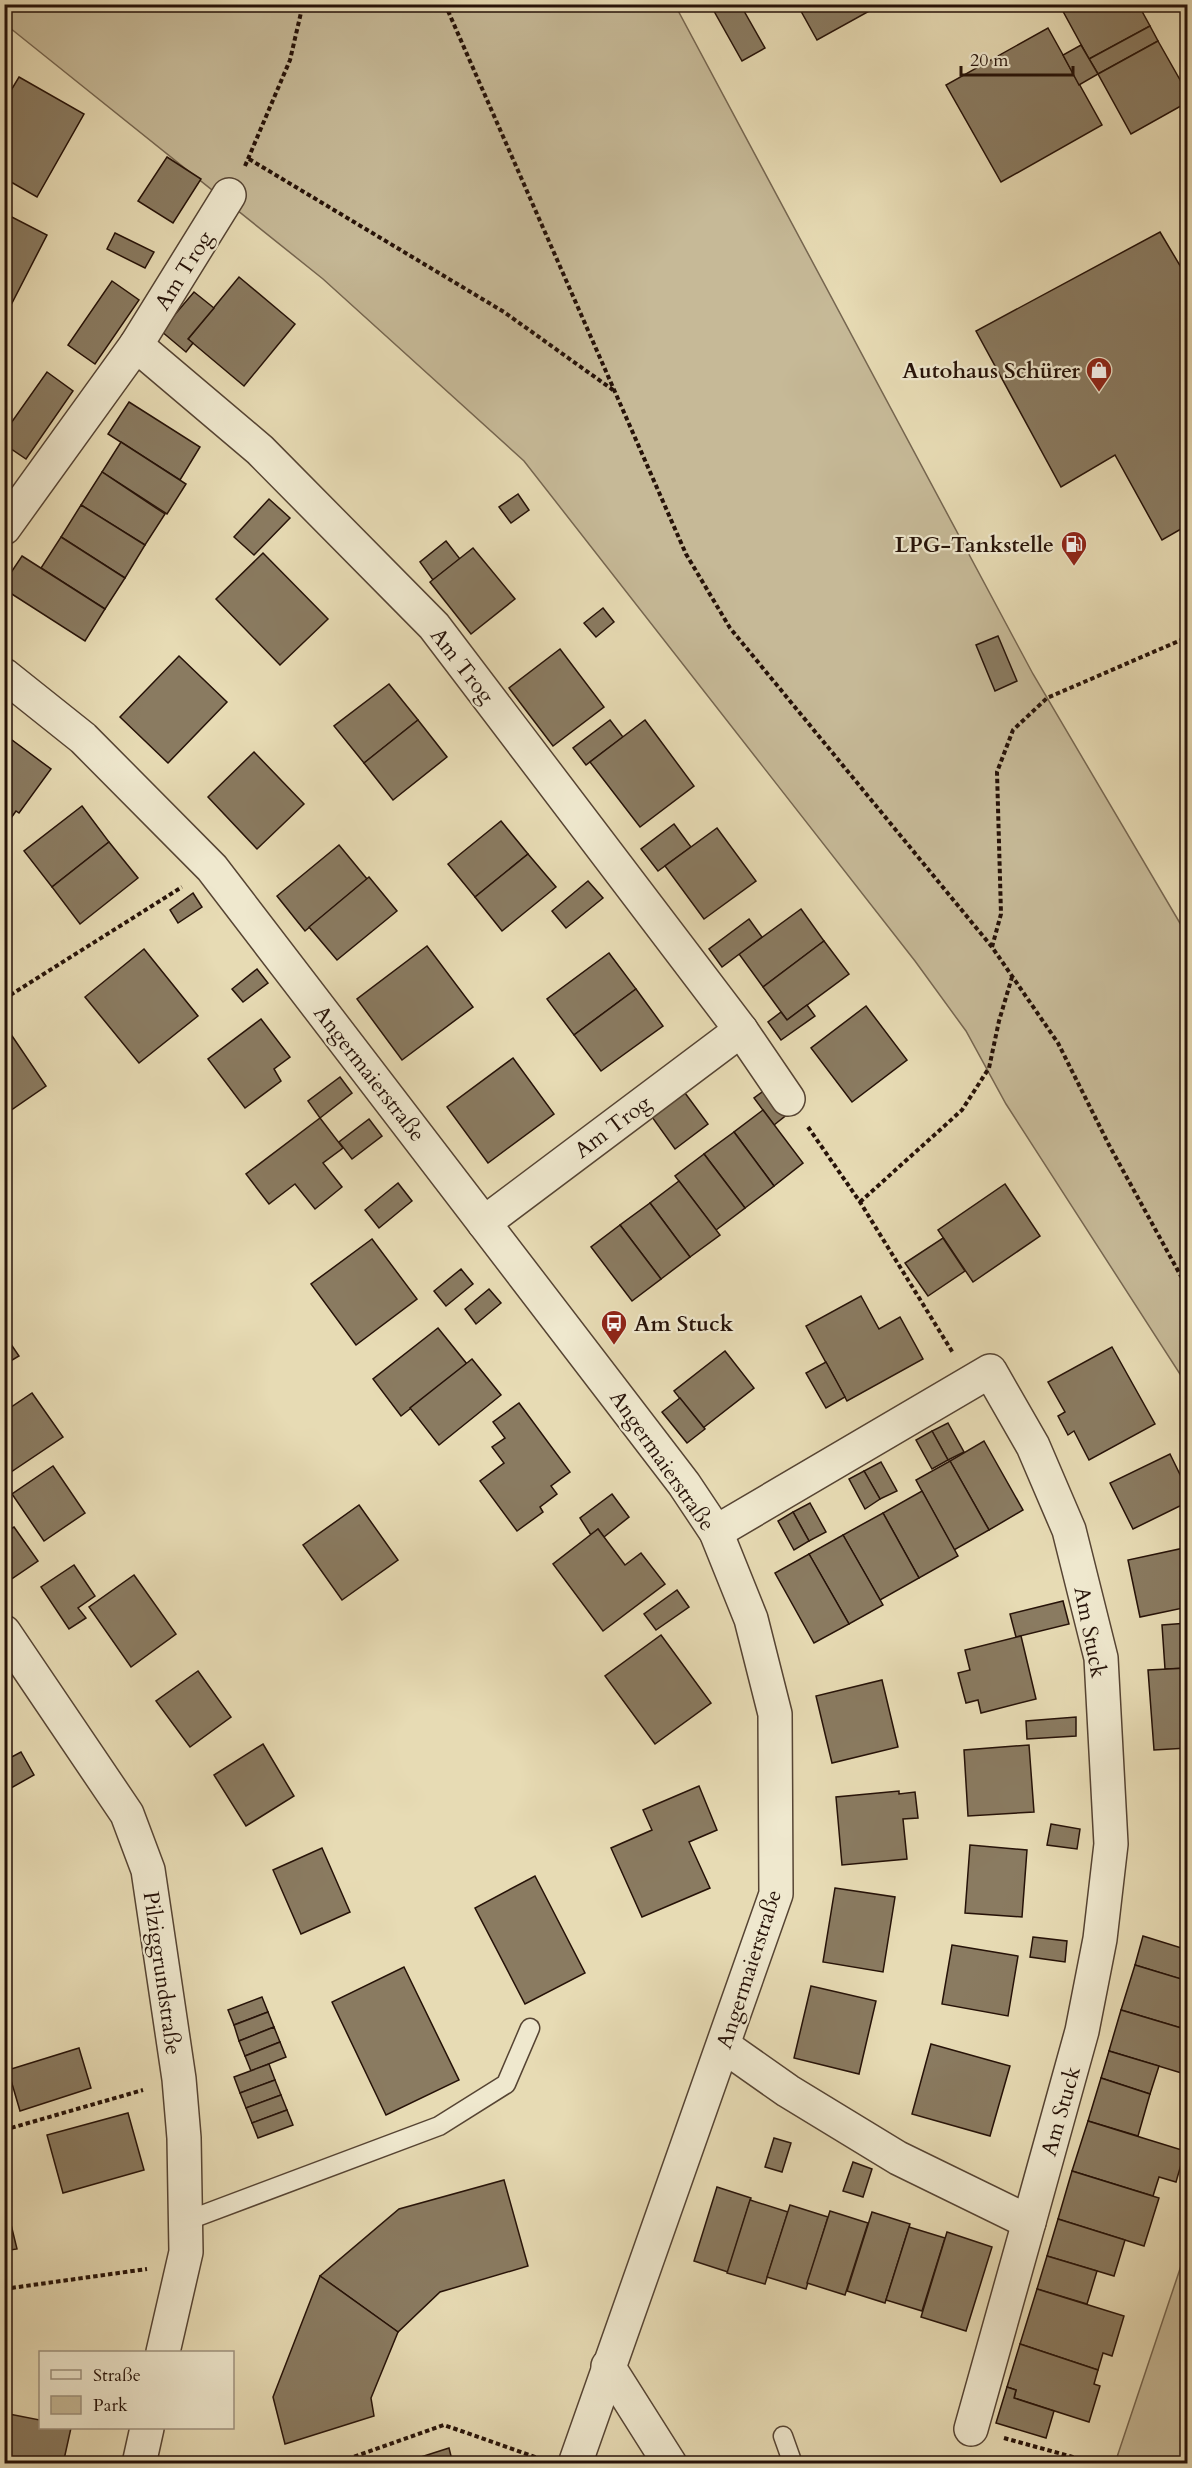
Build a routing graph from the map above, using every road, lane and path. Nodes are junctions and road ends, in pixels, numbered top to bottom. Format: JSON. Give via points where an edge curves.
{"nodes":[{"id":1,"x":303,"y":4,"type":"edge"},
{"id":2,"x":445,"y":4,"type":"edge"},
{"id":3,"x":249,"y":159,"type":"junction"},
{"id":4,"x":229,"y":195,"type":"joint"},
{"id":5,"x":136,"y":345,"type":"junction"},
{"id":6,"x":613,"y":390,"type":"junction"},
{"id":7,"x":4,"y":528,"type":"edge"},
{"id":8,"x":1188,"y":637,"type":"edge"},
{"id":9,"x":4,"y":675,"type":"edge"},
{"id":10,"x":212,"y":868,"type":"junction"},
{"id":11,"x":992,"y":947,"type":"junction"},
{"id":12,"x":1012,"y":977,"type":"junction"},
{"id":13,"x":4,"y":999,"type":"edge"},
{"id":14,"x":741,"y":1030,"type":"junction"},
{"id":15,"x":788,"y":1099,"type":"joint"},
{"id":16,"x":860,"y":1202,"type":"junction"},
{"id":17,"x":484,"y":1222,"type":"junction"},
{"id":18,"x":1188,"y":1289,"type":"edge"},
{"id":19,"x":971,"y":1381,"type":"junction"},
{"id":20,"x":716,"y":1532,"type":"junction"},
{"id":21,"x":4,"y":1632,"type":"edge"},
{"id":22,"x":530,"y":2028,"type":"dead end"},
{"id":23,"x":724,"y":2046,"type":"junction"},
{"id":24,"x":179,"y":2079,"type":"junction"},
{"id":25,"x":4,"y":2130,"type":"edge"},
{"id":26,"x":186,"y":2221,"type":"junction"},
{"id":27,"x":1029,"y":2222,"type":"junction"},
{"id":28,"x":183,"y":2264,"type":"junction"},
{"id":29,"x":4,"y":2289,"type":"edge"},
{"id":30,"x":163,"y":2351,"type":"edge"},
{"id":31,"x":608,"y":2366,"type":"junction"},
{"id":32,"x":147,"y":2429,"type":"edge"},
{"id":33,"x":972,"y":2429,"type":"joint"},
{"id":34,"x":783,"y":2436,"type":"dead end"},
{"id":35,"x":542,"y":2460,"type":"dead end"},
{"id":36,"x":139,"y":2463,"type":"edge"},
{"id":37,"x":333,"y":2463,"type":"edge"},
{"id":38,"x":575,"y":2463,"type":"edge"},
{"id":39,"x":670,"y":2463,"type":"edge"},
{"id":40,"x":793,"y":2463,"type":"edge"},
{"id":41,"x":1098,"y":2463,"type":"edge"}],
"edges":[{"from":1,"to":3,"type":"path","via":[[290,60]]},
{"from":2,"to":6,"type":"path"},
{"from":3,"to":4,"type":"path"},
{"from":3,"to":6,"type":"path","via":[[504,312]]},
{"from":4,"to":5,"type":"street","name":"Am Trog"},
{"from":5,"to":7,"type":"street","name":"Am Trog"},
{"from":5,"to":14,"type":"street","name":"Am Trog","via":[[260,450],[434,626]]},
{"from":6,"to":11,"type":"path","via":[[686,554],[730,628]]},
{"from":8,"to":11,"type":"path","via":[[1047,698],[1013,730],[997,772],[1001,914]]},
{"from":9,"to":10,"type":"street","name":"Angermaierstraße","via":[[83,738]]},
{"from":10,"to":13,"type":"path"},
{"from":10,"to":17,"type":"street","name":"Angermaierstraße"},
{"from":11,"to":12,"type":"path"},
{"from":12,"to":16,"type":"path","via":[[989,1068],[962,1110]]},
{"from":12,"to":18,"type":"path","via":[[1058,1043]]},
{"from":14,"to":15,"type":"street","name":"Am Trog"},
{"from":14,"to":17,"type":"street","name":"Am Trog"},
{"from":15,"to":16,"type":"path"},
{"from":16,"to":19,"type":"path"},
{"from":17,"to":20,"type":"street","name":"Angermaierstraße","via":[[678,1475]]},
{"from":19,"to":20,"type":"street","name":"Am Stuck"},
{"from":19,"to":27,"type":"street","name":"Am Stuck","via":[[990,1371],[1033,1446],[1069,1530],[1101,1658],[1111,1844],[1100,1940],[1082,2031]]},
{"from":20,"to":23,"type":"street","name":"Angermaierstraße","via":[[751,1619],[775,1714],[776,1894]]},
{"from":21,"to":24,"type":"street","name":"Pilziggrundstraße","via":[[126,1814],[148,1870]]},
{"from":22,"to":26,"type":"lane","via":[[506,2084],[439,2126]]},
{"from":23,"to":27,"type":"street","via":[[788,2091],[898,2157]]},
{"from":23,"to":31,"type":"street","name":"Angermaierstraße"},
{"from":24,"to":25,"type":"path"},
{"from":24,"to":26,"type":"street","name":"Pilziggrundstraße"},
{"from":26,"to":28,"type":"street","name":"Pilziggrundstraße"},
{"from":27,"to":33,"type":"street","name":"Am Stuck"},
{"from":28,"to":29,"type":"path"},
{"from":28,"to":30,"type":"street","name":"Pilziggrundstraße"},
{"from":31,"to":38,"type":"street","name":"Angermaierstraße"},
{"from":31,"to":39,"type":"street"},
{"from":32,"to":36,"type":"street"},
{"from":33,"to":41,"type":"path"},
{"from":34,"to":40,"type":"lane"},
{"from":35,"to":37,"type":"path","via":[[444,2425]]}]}
